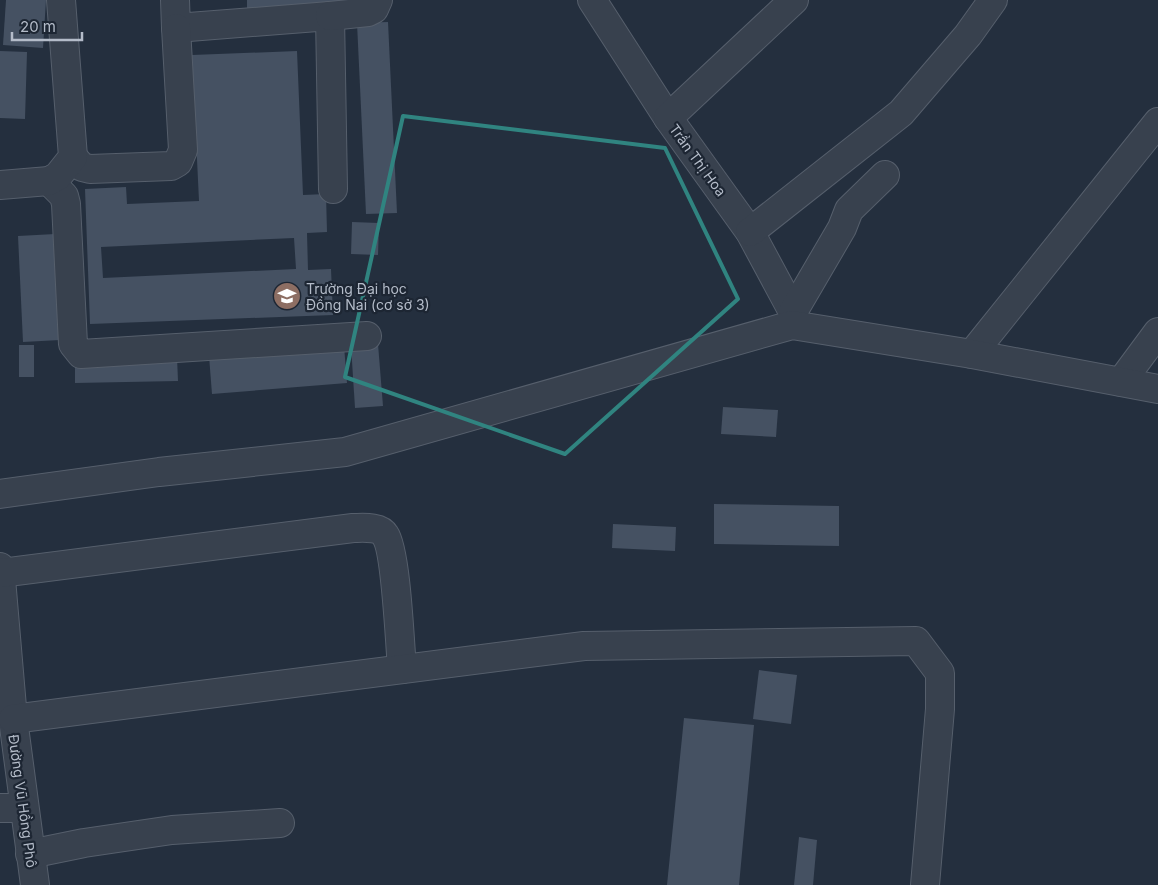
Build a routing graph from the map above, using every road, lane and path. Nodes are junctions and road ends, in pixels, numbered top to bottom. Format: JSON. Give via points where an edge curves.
{"nodes":[{"id":1,"x":61,"y":0,"type":"edge"},
{"id":2,"x":175,"y":0,"type":"edge"},
{"id":3,"x":378,"y":0,"type":"edge"},
{"id":4,"x":592,"y":0,"type":"edge"},
{"id":5,"x":794,"y":0,"type":"edge"},
{"id":6,"x":993,"y":0,"type":"edge"},
{"id":7,"x":233,"y":11,"type":"edge"},
{"id":8,"x":330,"y":16,"type":"junction"},
{"id":9,"x":176,"y":28,"type":"junction"},
{"id":10,"x":668,"y":118,"type":"junction"},
{"id":11,"x":1158,"y":122,"type":"edge"},
{"id":12,"x":73,"y":157,"type":"junction"},
{"id":13,"x":886,"y":175,"type":"dead end"},
{"id":14,"x":49,"y":181,"type":"junction"},
{"id":15,"x":0,"y":184,"type":"edge"},
{"id":16,"x":333,"y":189,"type":"dead end"},
{"id":17,"x":750,"y":232,"type":"junction"},
{"id":18,"x":792,"y":318,"type":"junction"},
{"id":19,"x":1158,"y":332,"type":"edge"},
{"id":20,"x":367,"y":336,"type":"dead end"},
{"id":21,"x":972,"y":354,"type":"junction"},
{"id":22,"x":1121,"y":382,"type":"junction"},
{"id":23,"x":1158,"y":389,"type":"edge"},
{"id":24,"x":0,"y":494,"type":"edge"},
{"id":25,"x":0,"y":567,"type":"edge"},
{"id":26,"x":0,"y":573,"type":"edge"},
{"id":27,"x":402,"y":669,"type":"junction"},
{"id":28,"x":13,"y":719,"type":"junction"},
{"id":29,"x":12,"y":808,"type":"edge"},
{"id":30,"x":280,"y":823,"type":"dead end"},
{"id":31,"x":30,"y":854,"type":"junction"},
{"id":32,"x":35,"y":885,"type":"edge"},
{"id":33,"x":924,"y":885,"type":"edge"}],
"edges":[{"from":1,"to":12,"type":"street"},
{"from":2,"to":9,"type":"street"},
{"from":3,"to":8,"type":"street","via":[[374,9],[368,12]]},
{"from":4,"to":10,"type":"street","name":"Trần Thị Hoa"},
{"from":5,"to":10,"type":"street"},
{"from":6,"to":17,"type":"street","via":[[968,35],[901,113]]},
{"from":7,"to":8,"type":"street"},
{"from":7,"to":9,"type":"street"},
{"from":8,"to":16,"type":"street"},
{"from":9,"to":12,"type":"street","via":[[182,150],[178,162],[171,166],[90,169],[76,163]]},
{"from":10,"to":17,"type":"street","name":"Trần Thị Hoa"},
{"from":11,"to":21,"type":"street"},
{"from":12,"to":14,"type":"street","via":[[58,176]]},
{"from":13,"to":18,"type":"street","via":[[849,210]]},
{"from":14,"to":15,"type":"street"},
{"from":14,"to":20,"type":"street","via":[[64,196],[66,204],[72,344],[81,354]]},
{"from":17,"to":18,"type":"street","name":"Trần Thị Hoa"},
{"from":18,"to":21,"type":"street"},
{"from":18,"to":24,"type":"street","via":[[344,452],[159,472]]},
{"from":19,"to":22,"type":"street"},
{"from":21,"to":22,"type":"street"},
{"from":22,"to":23,"type":"street"},
{"from":25,"to":26,"type":"street","name":"Đường Vũ Hồng Phô"},
{"from":26,"to":27,"type":"street","via":[[353,528],[380,530],[386,535],[392,557]]},
{"from":26,"to":28,"type":"street","name":"Đường Vũ Hồng Phô"},
{"from":27,"to":28,"type":"street"},
{"from":27,"to":33,"type":"street","via":[[584,646],[916,641],[940,673],[940,708]]},
{"from":28,"to":29,"type":"street","name":"Đường Vũ Hồng Phô"},
{"from":29,"to":31,"type":"street","name":"Đường Vũ Hồng Phô"},
{"from":30,"to":31,"type":"street","via":[[172,830]]},
{"from":31,"to":32,"type":"street","name":"Đường Vũ Hồng Phô"}]}
